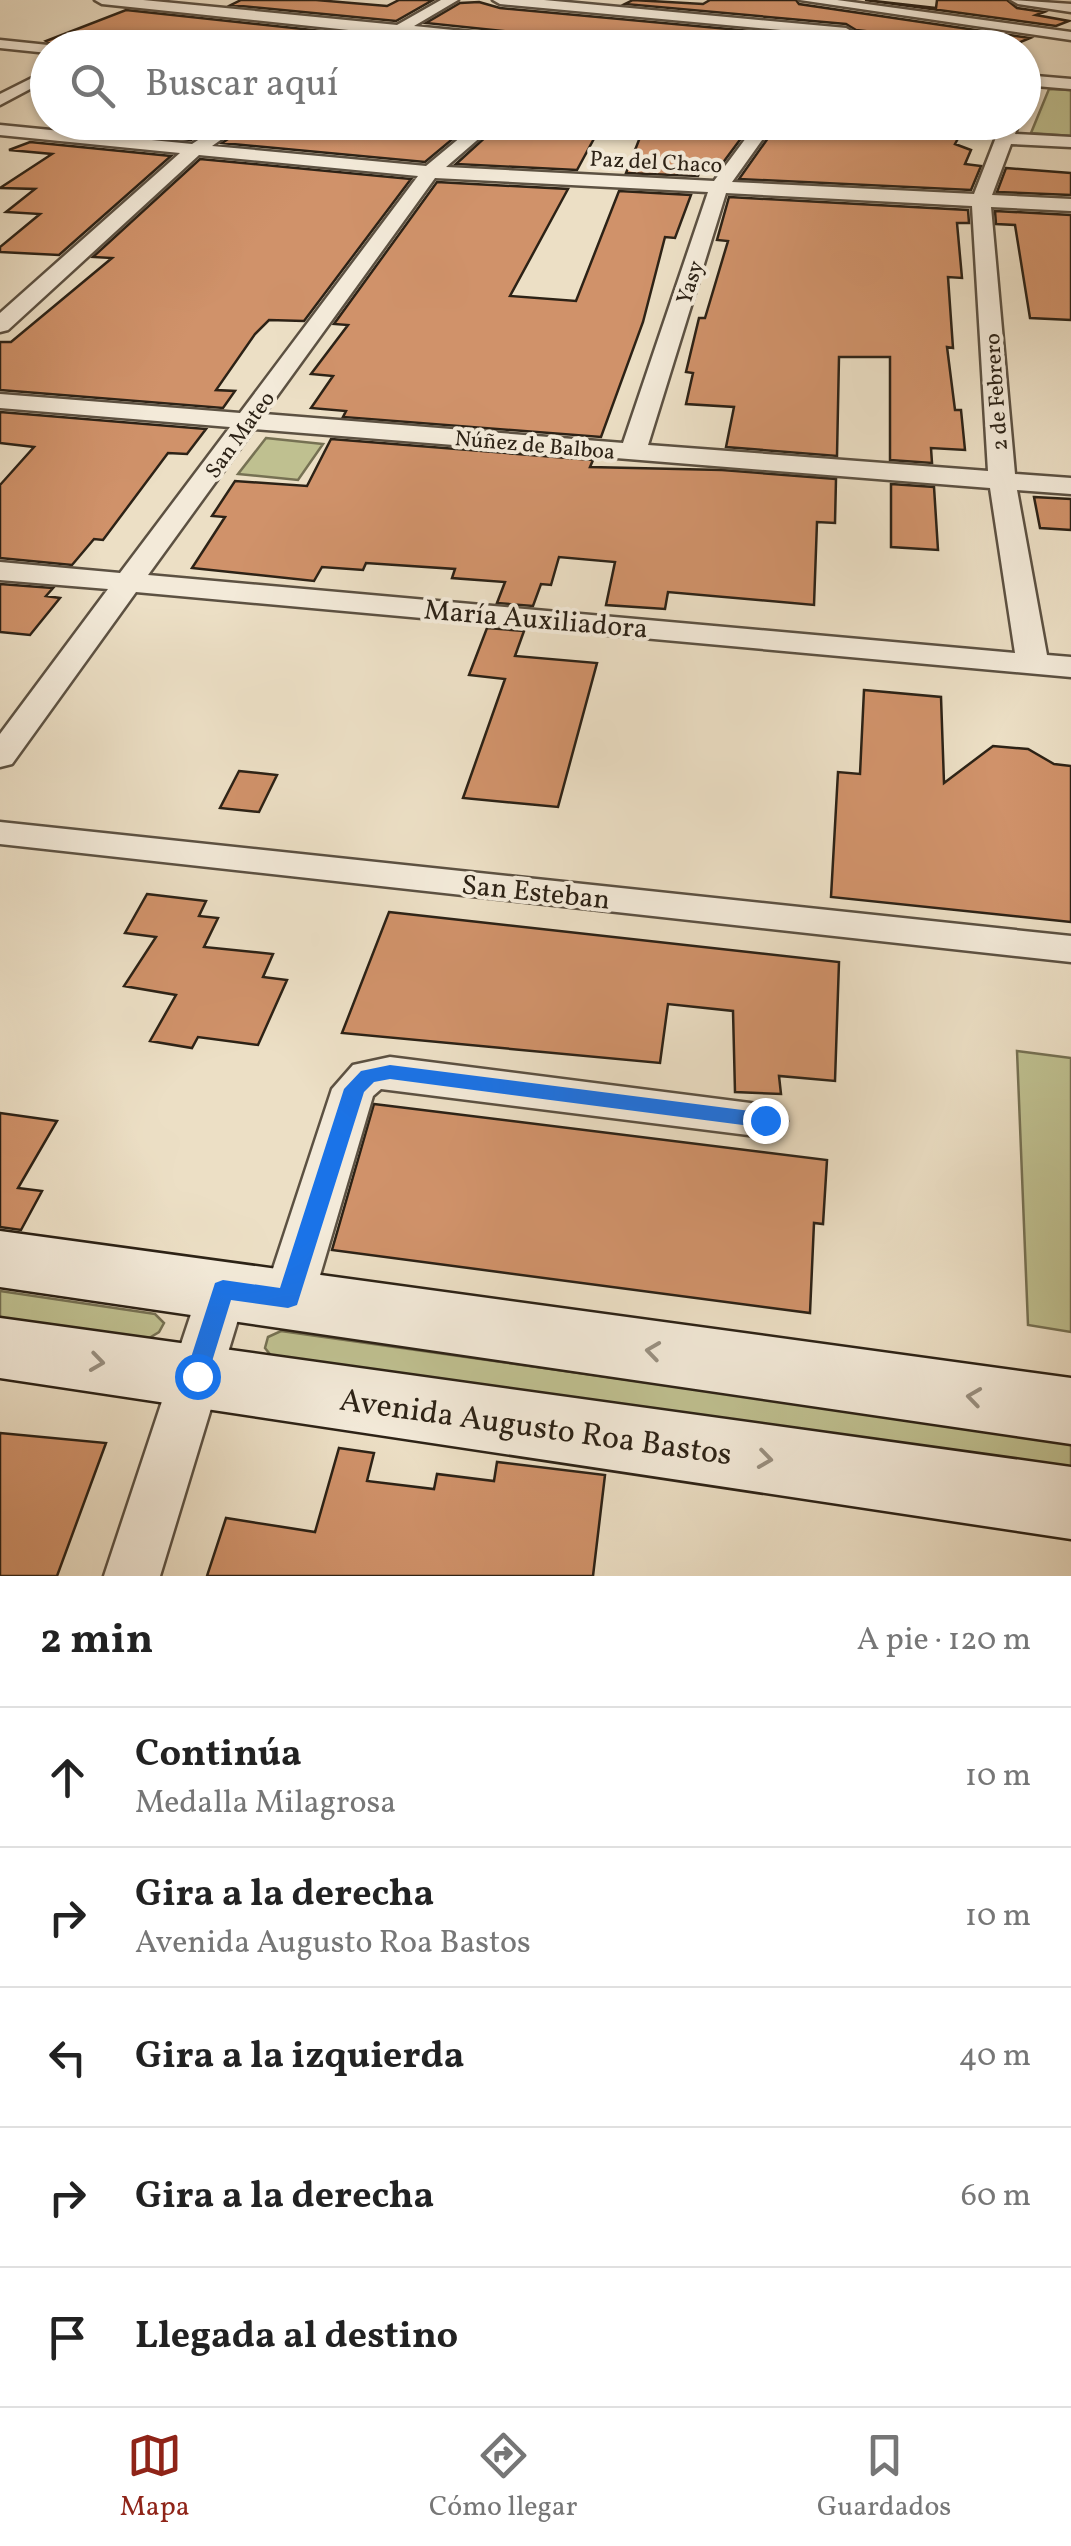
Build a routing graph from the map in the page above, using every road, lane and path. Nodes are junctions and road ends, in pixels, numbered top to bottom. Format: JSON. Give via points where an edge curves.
{"nodes":[{"id":1,"x":102,"y":0,"type":"edge"},
{"id":2,"x":452,"y":0,"type":"edge"},
{"id":3,"x":500,"y":0,"type":"edge"},
{"id":4,"x":609,"y":0,"type":"edge"},
{"id":5,"x":807,"y":0,"type":"edge"},
{"id":6,"x":925,"y":0,"type":"edge"},
{"id":7,"x":1018,"y":0,"type":"edge"},
{"id":8,"x":580,"y":8,"type":"junction"},
{"id":9,"x":1071,"y":8,"type":"edge"},
{"id":10,"x":893,"y":11,"type":"junction"},
{"id":11,"x":399,"y":30,"type":"joint"},
{"id":12,"x":824,"y":30,"type":"edge"},
{"id":13,"x":850,"y":30,"type":"edge"},
{"id":14,"x":1028,"y":30,"type":"edge"},
{"id":15,"x":1041,"y":32,"type":"edge"},
{"id":16,"x":1071,"y":36,"type":"edge"},
{"id":17,"x":0,"y":44,"type":"edge"},
{"id":18,"x":30,"y":46,"type":"edge"},
{"id":19,"x":16,"y":76,"type":"dead end"},
{"id":20,"x":30,"y":78,"type":"edge"},
{"id":21,"x":1041,"y":84,"type":"edge"},
{"id":22,"x":1071,"y":84,"type":"edge"},
{"id":23,"x":30,"y":87,"type":"edge"},
{"id":24,"x":0,"y":100,"type":"edge"},
{"id":25,"x":0,"y":130,"type":"edge"},
{"id":26,"x":30,"y":133,"type":"edge"},
{"id":27,"x":1041,"y":136,"type":"edge"},
{"id":28,"x":101,"y":140,"type":"edge"},
{"id":29,"x":209,"y":140,"type":"edge"},
{"id":30,"x":468,"y":140,"type":"edge"},
{"id":31,"x":754,"y":140,"type":"edge"},
{"id":32,"x":1004,"y":140,"type":"edge"},
{"id":33,"x":1071,"y":142,"type":"edge"},
{"id":34,"x":195,"y":149,"type":"junction"},
{"id":35,"x":430,"y":172,"type":"junction"},
{"id":36,"x":719,"y":187,"type":"junction"},
{"id":37,"x":981,"y":200,"type":"junction"},
{"id":38,"x":1071,"y":204,"type":"edge"},
{"id":39,"x":0,"y":325,"type":"edge"},
{"id":40,"x":0,"y":402,"type":"edge"},
{"id":41,"x":248,"y":421,"type":"junction"},
{"id":42,"x":634,"y":452,"type":"junction"},
{"id":43,"x":1002,"y":481,"type":"junction"},
{"id":44,"x":1071,"y":486,"type":"edge"},
{"id":45,"x":0,"y":570,"type":"edge"},
{"id":46,"x":132,"y":581,"type":"junction"},
{"id":47,"x":1033,"y":664,"type":"junction"},
{"id":48,"x":1071,"y":667,"type":"edge"},
{"id":49,"x":0,"y":757,"type":"edge"},
{"id":50,"x":0,"y":833,"type":"edge"},
{"id":51,"x":1071,"y":949,"type":"edge"},
{"id":52,"x":765,"y":1120,"type":"dead end"},
{"id":53,"x":0,"y":1259,"type":"edge"},
{"id":54,"x":256,"y":1294,"type":"junction"},
{"id":55,"x":0,"y":1348,"type":"edge"},
{"id":56,"x":197,"y":1376,"type":"junction"},
{"id":57,"x":1071,"y":1411,"type":"edge"},
{"id":58,"x":1071,"y":1503,"type":"edge"},
{"id":59,"x":132,"y":1576,"type":"edge"}],
"edges":[{"from":1,"to":11,"type":"street"},
{"from":2,"to":11,"type":"street"},
{"from":3,"to":8,"type":"street"},
{"from":4,"to":8,"type":"street"},
{"from":5,"to":10,"type":"street"},
{"from":6,"to":10,"type":"street"},
{"from":7,"to":9,"type":"street"},
{"from":8,"to":12,"type":"street"},
{"from":10,"to":13,"type":"street"},
{"from":10,"to":14,"type":"street"},
{"from":15,"to":16,"type":"street"},
{"from":17,"to":18,"type":"street"},
{"from":19,"to":20,"type":"street"},
{"from":21,"to":22,"type":"street"},
{"from":23,"to":24,"type":"street"},
{"from":25,"to":26,"type":"street","name":"Paz del Chaco"},
{"from":27,"to":33,"type":"street"},
{"from":28,"to":34,"type":"street","name":"Paz del Chaco"},
{"from":29,"to":34,"type":"street"},
{"from":30,"to":35,"type":"street","name":"San Mateo"},
{"from":31,"to":36,"type":"street","name":"Yasy"},
{"from":32,"to":37,"type":"street","name":"2 de Febrero"},
{"from":34,"to":35,"type":"street","name":"Paz del Chaco"},
{"from":34,"to":39,"type":"street"},
{"from":35,"to":36,"type":"street","name":"Paz del Chaco"},
{"from":35,"to":41,"type":"street","name":"San Mateo"},
{"from":36,"to":37,"type":"street","name":"Paz del Chaco"},
{"from":36,"to":42,"type":"street","name":"Yasy"},
{"from":37,"to":38,"type":"street","name":"Paz del Chaco"},
{"from":37,"to":43,"type":"street","name":"2 de Febrero"},
{"from":40,"to":41,"type":"street","name":"Núñez de Balboa"},
{"from":41,"to":42,"type":"street","name":"Núñez de Balboa"},
{"from":41,"to":46,"type":"street","name":"San Mateo"},
{"from":42,"to":43,"type":"street","name":"Núñez de Balboa"},
{"from":43,"to":44,"type":"street","name":"Núñez de Balboa"},
{"from":43,"to":47,"type":"street","name":"2 de Febrero"},
{"from":45,"to":46,"type":"street","name":"María Auxiliadora"},
{"from":46,"to":47,"type":"street","name":"María Auxiliadora"},
{"from":46,"to":49,"type":"street","name":"San Mateo"},
{"from":47,"to":48,"type":"street","name":"María Auxiliadora"},
{"from":50,"to":51,"type":"street","name":"San Esteban"},
{"from":52,"to":54,"type":"street","via":[[390,1072],[368,1076],[354,1089]]},
{"from":53,"to":54,"type":"main road"},
{"from":54,"to":56,"type":"street"},
{"from":57,"to":54,"type":"main road","one_way":true},
{"from":55,"to":56,"type":"main road","name":"Avenida Augusto Roa Bastos","one_way":true},
{"from":56,"to":58,"type":"main road","name":"Avenida Augusto Roa Bastos","one_way":true},
{"from":56,"to":59,"type":"street"}]}
